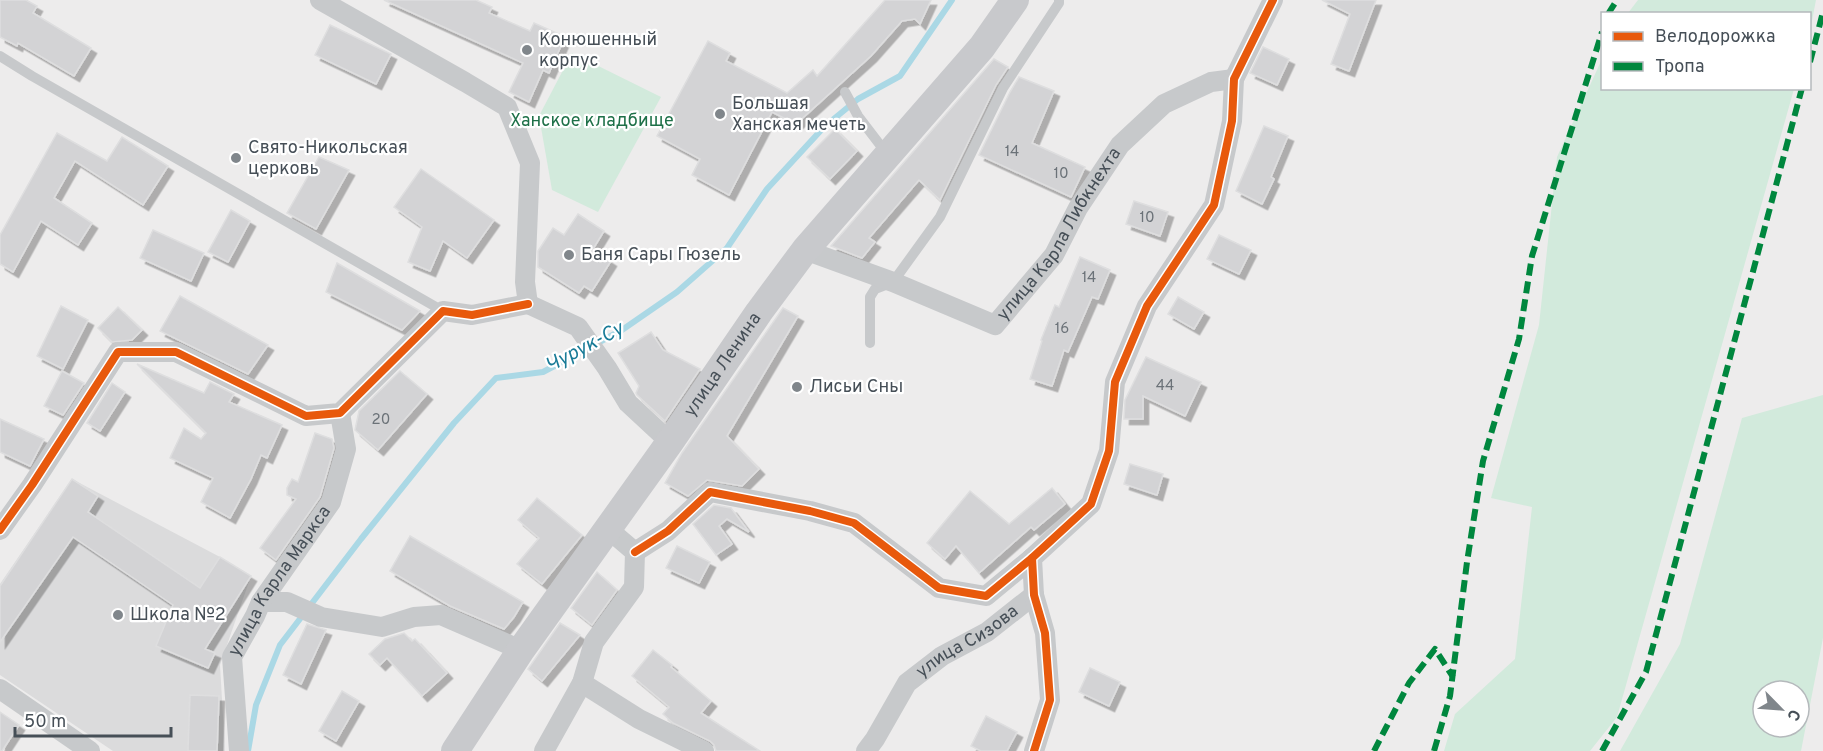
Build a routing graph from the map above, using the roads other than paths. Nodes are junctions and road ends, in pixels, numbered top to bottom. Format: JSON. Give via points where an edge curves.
{"nodes":[{"id":1,"x":320,"y":0,"type":"edge"},
{"id":2,"x":1015,"y":0,"type":"edge"},
{"id":3,"x":1059,"y":0,"type":"edge"},
{"id":4,"x":1273,"y":0,"type":"edge"},
{"id":5,"x":0,"y":56,"type":"edge"},
{"id":6,"x":1234,"y":79,"type":"junction"},
{"id":7,"x":845,"y":92,"type":"dead end"},
{"id":8,"x":888,"y":154,"type":"junction"},
{"id":9,"x":805,"y":250,"type":"junction"},
{"id":10,"x":893,"y":282,"type":"junction"},
{"id":11,"x":528,"y":304,"type":"junction"},
{"id":12,"x":443,"y":311,"type":"junction"},
{"id":13,"x":870,"y":344,"type":"dead end"},
{"id":14,"x":340,"y":413,"type":"junction"},
{"id":15,"x":670,"y":442,"type":"junction"},
{"id":16,"x":608,"y":529,"type":"junction"},
{"id":17,"x":0,"y":530,"type":"edge"},
{"id":18,"x":635,"y":552,"type":"junction"},
{"id":19,"x":1032,"y":558,"type":"junction"},
{"id":20,"x":1034,"y":595,"type":"junction"},
{"id":21,"x":261,"y":602,"type":"junction"},
{"id":22,"x":521,"y":650,"type":"junction"},
{"id":23,"x":582,"y":683,"type":"junction"},
{"id":24,"x":0,"y":689,"type":"edge"},
{"id":25,"x":90,"y":751,"type":"edge"},
{"id":26,"x":239,"y":751,"type":"edge"},
{"id":27,"x":455,"y":751,"type":"edge"},
{"id":28,"x":544,"y":751,"type":"edge"},
{"id":29,"x":704,"y":751,"type":"edge"},
{"id":30,"x":866,"y":751,"type":"edge"},
{"id":31,"x":1034,"y":751,"type":"edge"}],
"edges":[{"from":1,"to":11,"type":"street","via":[[507,107],[530,163],[525,282]]},
{"from":2,"to":8,"type":"main road","name":"улица Ленина","via":[[982,47]]},
{"from":3,"to":10,"type":"lane","via":[[1003,88],[940,217]]},
{"from":4,"to":6,"type":"street"},
{"from":5,"to":12,"type":"lane"},
{"from":6,"to":10,"type":"street","name":"улица Карла Либкнехта","via":[[1211,82],[1164,104],[1120,145],[1078,208],[1054,255],[995,325]]},
{"from":6,"to":19,"type":"street","via":[[1232,121],[1214,205],[1147,306],[1116,382],[1109,451],[1091,504]]},
{"from":7,"to":8,"type":"lane"},
{"from":8,"to":9,"type":"main road","name":"улица Ленина"},
{"from":9,"to":10,"type":"street","name":"улица Карла Либкнехта"},
{"from":9,"to":15,"type":"main road","name":"улица Ленина"},
{"from":10,"to":13,"type":"lane","via":[[875,289],[870,297]]},
{"from":11,"to":12,"type":"street","via":[[472,315]]},
{"from":11,"to":15,"type":"street","via":[[578,327],[628,403]]},
{"from":12,"to":14,"type":"street"},
{"from":14,"to":17,"type":"street","via":[[306,416],[176,352],[117,352]]},
{"from":14,"to":21,"type":"street","name":"улица Карла Маркса","via":[[346,449],[331,502]]},
{"from":15,"to":16,"type":"main road","name":"улица Ленина"},
{"from":16,"to":18,"type":"street"},
{"from":16,"to":22,"type":"main road","name":"улица Ленина"},
{"from":18,"to":19,"type":"street","via":[[668,531],[710,492],[854,522],[939,588],[986,596]]},
{"from":18,"to":23,"type":"street","via":[[634,587],[594,642]]},
{"from":19,"to":20,"type":"street"},
{"from":20,"to":30,"type":"street","name":"улица Сизова","via":[[987,632],[942,656],[907,683]]},
{"from":20,"to":31,"type":"street","via":[[1045,633],[1050,700]]},
{"from":21,"to":22,"type":"street","via":[[287,602],[321,617],[382,627],[414,617],[441,615]]},
{"from":21,"to":26,"type":"street","name":"улица Карла Маркса","via":[[232,657]]},
{"from":22,"to":27,"type":"main road","name":"улица Ленина"},
{"from":23,"to":28,"type":"street"},
{"from":23,"to":29,"type":"street","via":[[639,719]]},
{"from":24,"to":25,"type":"street"}]}
